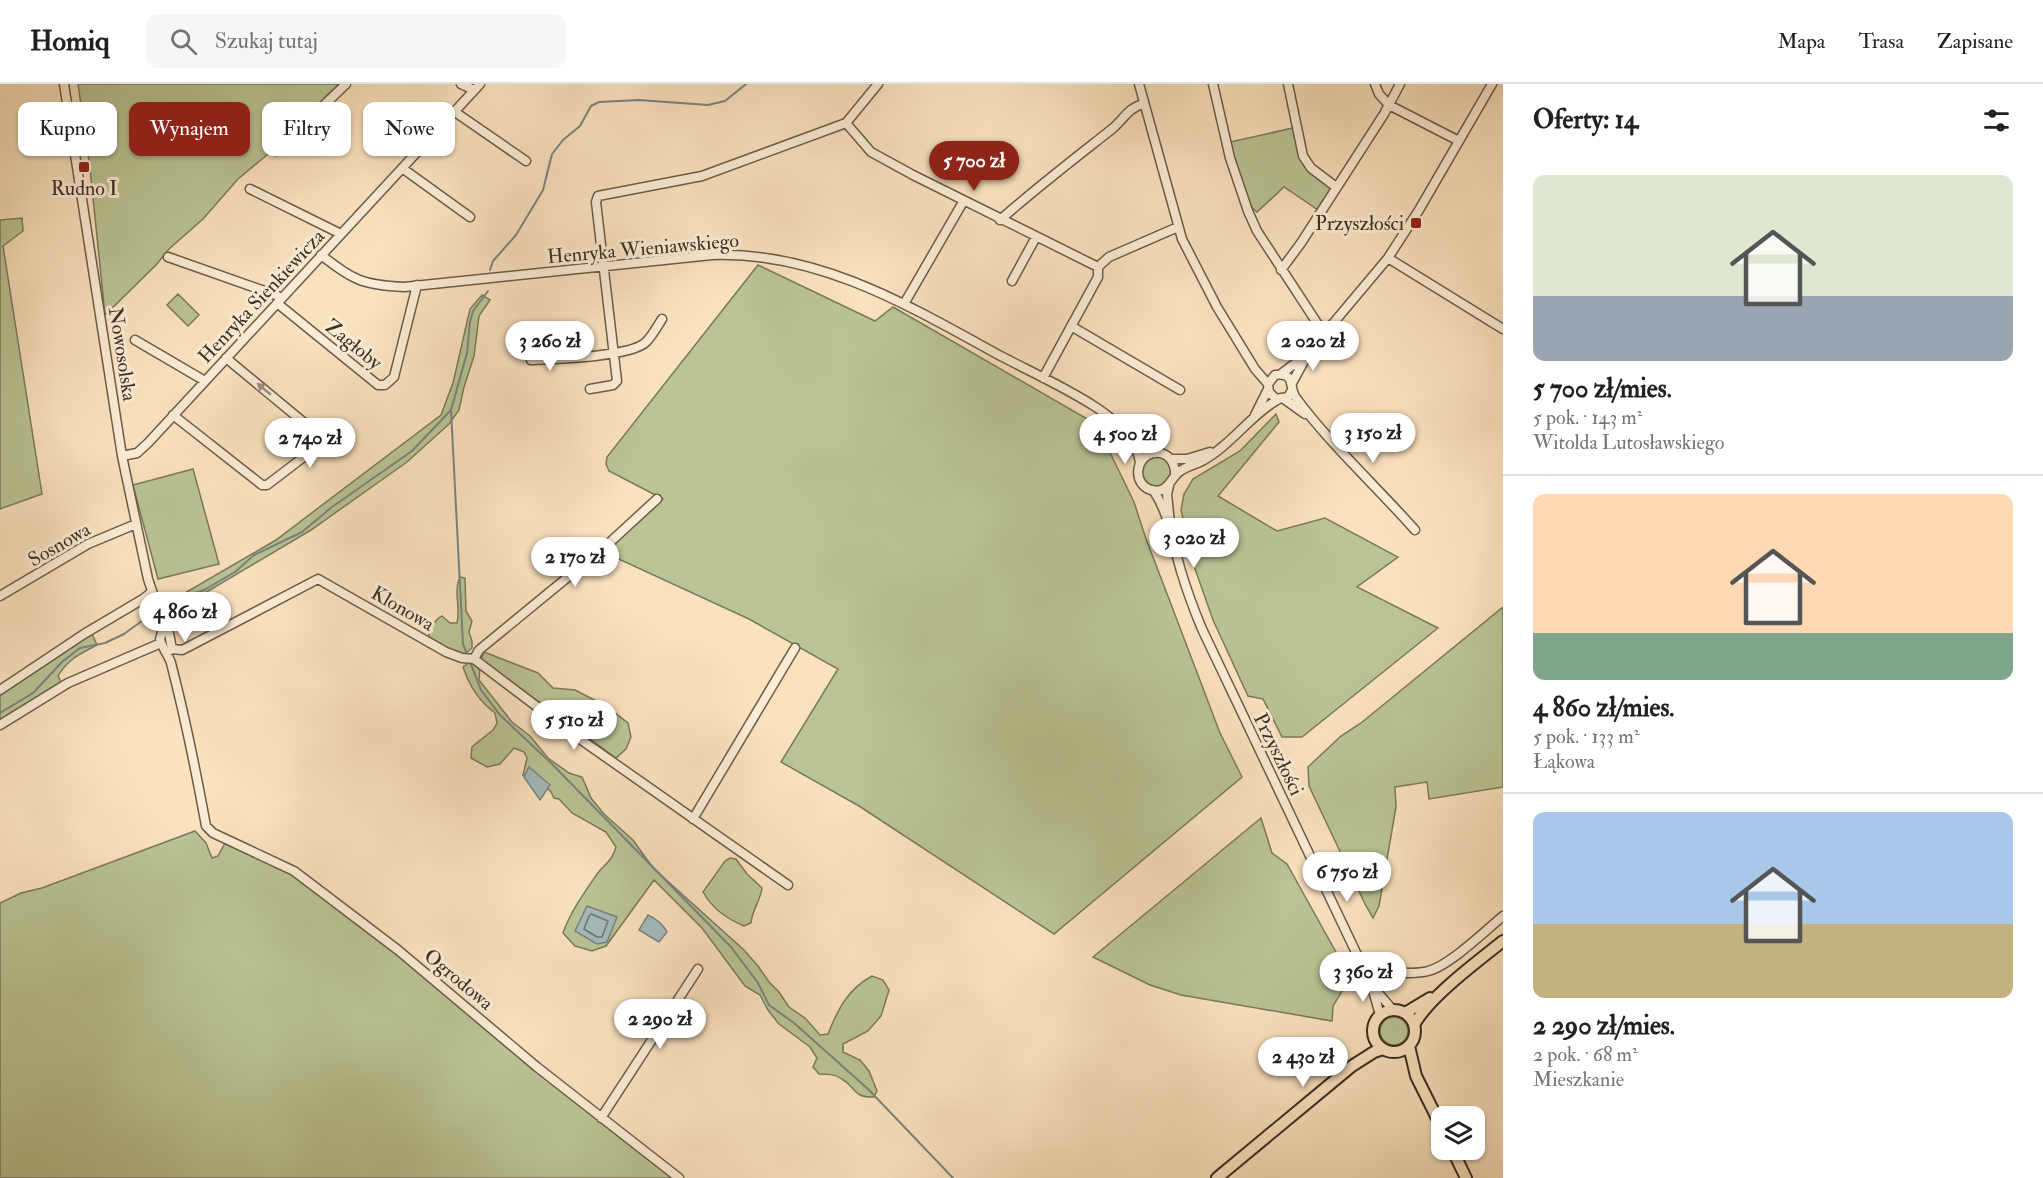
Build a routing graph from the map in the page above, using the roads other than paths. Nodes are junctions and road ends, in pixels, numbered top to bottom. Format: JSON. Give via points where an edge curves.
{"nodes":[{"id":1,"x":64,"y":84,"type":"edge"},
{"id":2,"x":346,"y":84,"type":"edge"},
{"id":3,"x":461,"y":84,"type":"edge"},
{"id":4,"x":878,"y":84,"type":"edge"},
{"id":5,"x":1139,"y":84,"type":"edge"},
{"id":6,"x":1213,"y":84,"type":"edge"},
{"id":7,"x":1288,"y":84,"type":"edge"},
{"id":8,"x":1375,"y":84,"type":"edge"},
{"id":9,"x":1400,"y":84,"type":"edge"},
{"id":10,"x":1492,"y":84,"type":"edge"},
{"id":11,"x":477,"y":87,"type":"edge"},
{"id":12,"x":327,"y":102,"type":"edge"},
{"id":13,"x":1143,"y":104,"type":"junction"},
{"id":14,"x":1389,"y":105,"type":"junction"},
{"id":15,"x":455,"y":112,"type":"joint"},
{"id":16,"x":846,"y":123,"type":"junction"},
{"id":17,"x":1459,"y":141,"type":"junction"},
{"id":18,"x":413,"y":156,"type":"edge"},
{"id":19,"x":526,"y":161,"type":"dead end"},
{"id":20,"x":402,"y":168,"type":"junction"},
{"id":21,"x":1336,"y":187,"type":"junction"},
{"id":22,"x":250,"y":189,"type":"dead end"},
{"id":23,"x":963,"y":202,"type":"junction"},
{"id":24,"x":471,"y":216,"type":"dead end"},
{"id":25,"x":1000,"y":220,"type":"junction"},
{"id":26,"x":1178,"y":227,"type":"junction"},
{"id":27,"x":341,"y":234,"type":"junction"},
{"id":28,"x":1036,"y":237,"type":"junction"},
{"id":29,"x":321,"y":255,"type":"junction"},
{"id":30,"x":168,"y":257,"type":"dead end"},
{"id":31,"x":1388,"y":258,"type":"junction"},
{"id":32,"x":603,"y":267,"type":"junction"},
{"id":33,"x":1098,"y":267,"type":"junction"},
{"id":34,"x":1281,"y":270,"type":"junction"},
{"id":35,"x":1012,"y":282,"type":"dead end"},
{"id":36,"x":417,"y":285,"type":"junction"},
{"id":37,"x":279,"y":301,"type":"junction"},
{"id":38,"x":904,"y":304,"type":"junction"},
{"id":39,"x":662,"y":319,"type":"dead end"},
{"id":40,"x":1071,"y":326,"type":"junction"},
{"id":41,"x":1503,"y":328,"type":"edge"},
{"id":42,"x":527,"y":332,"type":"dead end"},
{"id":43,"x":1326,"y":333,"type":"junction"},
{"id":44,"x":135,"y":340,"type":"dead end"},
{"id":45,"x":1310,"y":352,"type":"junction"},
{"id":46,"x":614,"y":353,"type":"junction"},
{"id":47,"x":226,"y":358,"type":"junction"},
{"id":48,"x":1251,"y":362,"type":"junction"},
{"id":49,"x":1278,"y":375,"type":"junction"},
{"id":50,"x":1043,"y":378,"type":"junction"},
{"id":51,"x":205,"y":381,"type":"junction"},
{"id":52,"x":1268,"y":386,"type":"junction"},
{"id":53,"x":1292,"y":386,"type":"junction"},
{"id":54,"x":590,"y":389,"type":"dead end"},
{"id":55,"x":1180,"y":390,"type":"dead end"},
{"id":56,"x":1282,"y":399,"type":"junction"},
{"id":57,"x":174,"y":415,"type":"junction"},
{"id":58,"x":1310,"y":418,"type":"junction"},
{"id":59,"x":1253,"y":420,"type":"junction"},
{"id":60,"x":1118,"y":424,"type":"junction"},
{"id":61,"x":1216,"y":450,"type":"junction"},
{"id":62,"x":1155,"y":453,"type":"junction"},
{"id":63,"x":122,"y":456,"type":"junction"},
{"id":64,"x":1171,"y":459,"type":"junction"},
{"id":65,"x":1140,"y":462,"type":"junction"},
{"id":66,"x":1175,"y":476,"type":"junction"},
{"id":67,"x":1169,"y":486,"type":"junction"},
{"id":68,"x":1153,"y":490,"type":"junction"},
{"id":69,"x":657,"y":499,"type":"dead end"},
{"id":70,"x":136,"y":524,"type":"junction"},
{"id":71,"x":1415,"y":530,"type":"dead end"},
{"id":72,"x":1171,"y":532,"type":"junction"},
{"id":73,"x":152,"y":592,"type":"junction"},
{"id":74,"x":0,"y":596,"type":"edge"},
{"id":75,"x":164,"y":626,"type":"junction"},
{"id":76,"x":161,"y":643,"type":"junction"},
{"id":77,"x":795,"y":648,"type":"dead end"},
{"id":78,"x":170,"y":650,"type":"junction"},
{"id":79,"x":474,"y":659,"type":"junction"},
{"id":80,"x":0,"y":690,"type":"edge"},
{"id":81,"x":0,"y":724,"type":"edge"},
{"id":82,"x":693,"y":819,"type":"junction"},
{"id":83,"x":206,"y":826,"type":"joint"},
{"id":84,"x":788,"y":885,"type":"dead end"},
{"id":85,"x":1503,"y":916,"type":"edge"},
{"id":86,"x":1503,"y":941,"type":"edge"},
{"id":87,"x":698,"y":969,"type":"dead end"},
{"id":88,"x":1455,"y":981,"type":"junction"},
{"id":89,"x":1370,"y":982,"type":"junction"},
{"id":90,"x":1393,"y":1010,"type":"junction"},
{"id":91,"x":1405,"y":1013,"type":"junction"},
{"id":92,"x":1380,"y":1016,"type":"junction"},
{"id":93,"x":1414,"y":1025,"type":"junction"},
{"id":94,"x":1374,"y":1037,"type":"junction"},
{"id":95,"x":1409,"y":1046,"type":"junction"},
{"id":96,"x":1383,"y":1049,"type":"junction"},
{"id":97,"x":1397,"y":1052,"type":"junction"},
{"id":98,"x":1352,"y":1066,"type":"junction"},
{"id":99,"x":1416,"y":1076,"type":"junction"},
{"id":100,"x":1431,"y":1106,"type":"edge"},
{"id":101,"x":601,"y":1118,"type":"junction"},
{"id":102,"x":1457,"y":1160,"type":"edge"},
{"id":103,"x":679,"y":1178,"type":"edge"},
{"id":104,"x":1217,"y":1178,"type":"edge"},
{"id":105,"x":1466,"y":1178,"type":"edge"}],
"edges":[{"from":1,"to":63,"type":"street","name":"Nowosolska"},
{"from":2,"to":12,"type":"street"},
{"from":3,"to":11,"type":"street"},
{"from":4,"to":16,"type":"street"},
{"from":5,"to":13,"type":"street"},
{"from":6,"to":34,"type":"street","via":[[1230,158],[1248,211]]},
{"from":7,"to":21,"type":"street","via":[[1302,156]]},
{"from":8,"to":14,"type":"street"},
{"from":9,"to":14,"type":"street"},
{"from":10,"to":17,"type":"street"},
{"from":11,"to":15,"type":"street","name":"Henryka Sienkiewicza"},
{"from":13,"to":25,"type":"street","via":[[1132,107],[1119,123]]},
{"from":13,"to":26,"type":"street"},
{"from":14,"to":17,"type":"street"},
{"from":14,"to":21,"type":"street"},
{"from":15,"to":19,"type":"street"},
{"from":16,"to":23,"type":"street","via":[[871,152]]},
{"from":16,"to":32,"type":"street","via":[[702,176],[598,196]]},
{"from":17,"to":31,"type":"street"},
{"from":18,"to":20,"type":"street","name":"Henryka Sienkiewicza"},
{"from":20,"to":24,"type":"street"},
{"from":20,"to":27,"type":"street","name":"Henryka Sienkiewicza"},
{"from":21,"to":34,"type":"street"},
{"from":22,"to":27,"type":"street","name":"Henryka Sienkiewicza"},
{"from":23,"to":25,"type":"street"},
{"from":23,"to":38,"type":"street"},
{"from":25,"to":28,"type":"street"},
{"from":26,"to":33,"type":"street","via":[[1109,257]]},
{"from":26,"to":48,"type":"street","via":[[1217,308]]},
{"from":27,"to":29,"type":"street","name":"Henryka Sienkiewicza"},
{"from":28,"to":33,"type":"street"},
{"from":28,"to":35,"type":"street"},
{"from":29,"to":36,"type":"street","name":"Henryka Wieniawskiego","via":[[355,280],[386,286]]},
{"from":29,"to":37,"type":"street","name":"Henryka Sienkiewicza"},
{"from":30,"to":37,"type":"street","via":[[276,295]]},
{"from":31,"to":41,"type":"street"},
{"from":31,"to":43,"type":"street"},
{"from":32,"to":36,"type":"street","name":"Henryka Wieniawskiego"},
{"from":32,"to":38,"type":"street","name":"Henryka Wieniawskiego","via":[[675,258],[756,255],[825,270]]},
{"from":32,"to":46,"type":"street"},
{"from":33,"to":40,"type":"street","via":[[1098,277]]},
{"from":34,"to":43,"type":"street"},
{"from":36,"to":37,"type":"street","name":"Zagłoby","via":[[394,377],[385,385],[378,385]]},
{"from":37,"to":47,"type":"street","name":"Henryka Sienkiewicza"},
{"from":38,"to":50,"type":"street","name":"Henryka Wieniawskiego"},
{"from":39,"to":46,"type":"street","via":[[645,344]]},
{"from":40,"to":50,"type":"street"},
{"from":40,"to":55,"type":"street"},
{"from":42,"to":46,"type":"street","via":[[531,360]]},
{"from":43,"to":45,"type":"street"},
{"from":44,"to":51,"type":"street","name":"Henryka Sienkiewicza"},
{"from":45,"to":49,"type":"street"},
{"from":45,"to":53,"type":"street"},
{"from":46,"to":54,"type":"street","via":[[618,381]]},
{"from":47,"to":51,"type":"street","name":"Henryka Sienkiewicza"},
{"from":57,"to":47,"type":"street","one_way":true,"via":[[262,485],[322,443],[319,435]]},
{"from":48,"to":49,"type":"street","via":[[1269,374]]},
{"from":48,"to":52,"type":"street"},
{"from":49,"to":52,"type":"street"},
{"from":49,"to":53,"type":"street","via":[[1287,376]]},
{"from":50,"to":60,"type":"street","name":"Henryka Wieniawskiego","via":[[1093,405]]},
{"from":51,"to":57,"type":"street","name":"Henryka Sienkiewicza"},
{"from":52,"to":56,"type":"street","via":[[1273,397]]},
{"from":52,"to":59,"type":"street"},
{"from":53,"to":56,"type":"street"},
{"from":53,"to":58,"type":"street","via":[[1294,396]]},
{"from":56,"to":58,"type":"street"},
{"from":56,"to":59,"type":"street"},
{"from":57,"to":63,"type":"street","name":"Henryka Sienkiewicza","via":[[142,449]]},
{"from":58,"to":71,"type":"street"},
{"from":59,"to":61,"type":"street"},
{"from":60,"to":62,"type":"street","name":"Henryka Wieniawskiego"},
{"from":60,"to":65,"type":"street","name":"Henryka Wieniawskiego"},
{"from":61,"to":64,"type":"street","via":[[1187,459]]},
{"from":61,"to":66,"type":"street"},
{"from":62,"to":64,"type":"street"},
{"from":62,"to":65,"type":"street"},
{"from":63,"to":70,"type":"street","name":"Nowosolska"},
{"from":64,"to":66,"type":"street"},
{"from":65,"to":68,"type":"street","via":[[1139,479]]},
{"from":66,"to":67,"type":"street"},
{"from":67,"to":68,"type":"street"},
{"from":67,"to":72,"type":"street","name":"Przyszłości"},
{"from":68,"to":72,"type":"street","name":"Przyszłości"},
{"from":69,"to":79,"type":"street","via":[[479,650]]},
{"from":70,"to":73,"type":"street","name":"Nowosolska"},
{"from":70,"to":74,"type":"street","name":"Sosnowa","via":[[88,544]]},
{"from":72,"to":89,"type":"street","name":"Przyszłości","via":[[1202,629]]},
{"from":73,"to":75,"type":"street","name":"Nowosolska"},
{"from":73,"to":80,"type":"street"},
{"from":75,"to":76,"type":"street","name":"Nowosolska"},
{"from":75,"to":78,"type":"street","name":"Nowosolska","via":[[169,633]]},
{"from":76,"to":78,"type":"street","name":"Nowosolska"},
{"from":76,"to":81,"type":"street","via":[[68,683]]},
{"from":77,"to":82,"type":"street"},
{"from":78,"to":79,"type":"street","name":"Klonowa","via":[[191,646],[318,579],[446,652]]},
{"from":78,"to":83,"type":"street","name":"Nowosolska"},
{"from":79,"to":82,"type":"street"},
{"from":82,"to":84,"type":"street"},
{"from":83,"to":101,"type":"street","name":"Ogrodowa","via":[[213,833],[294,871],[398,950]]},
{"from":85,"to":89,"type":"street","via":[[1438,968],[1414,973],[1385,972]]},
{"from":86,"to":88,"type":"main road"},
{"from":87,"to":101,"type":"street"},
{"from":88,"to":91,"type":"main road"},
{"from":88,"to":93,"type":"main road"},
{"from":89,"to":90,"type":"street","name":"Przyszłości"},
{"from":89,"to":92,"type":"street","name":"Przyszłości"},
{"from":90,"to":91,"type":"main road"},
{"from":90,"to":92,"type":"main road"},
{"from":91,"to":93,"type":"main road"},
{"from":92,"to":94,"type":"main road","via":[[1374,1026]]},
{"from":93,"to":95,"type":"main road","via":[[1415,1035]]},
{"from":94,"to":96,"type":"main road"},
{"from":94,"to":98,"type":"main road"},
{"from":95,"to":97,"type":"main road"},
{"from":95,"to":99,"type":"main road"},
{"from":96,"to":97,"type":"main road"},
{"from":96,"to":98,"type":"main road"},
{"from":97,"to":99,"type":"main road"},
{"from":98,"to":104,"type":"main road"},
{"from":99,"to":100,"type":"main road"},
{"from":101,"to":103,"type":"street","name":"Ogrodowa"},
{"from":102,"to":105,"type":"main road"}]}
